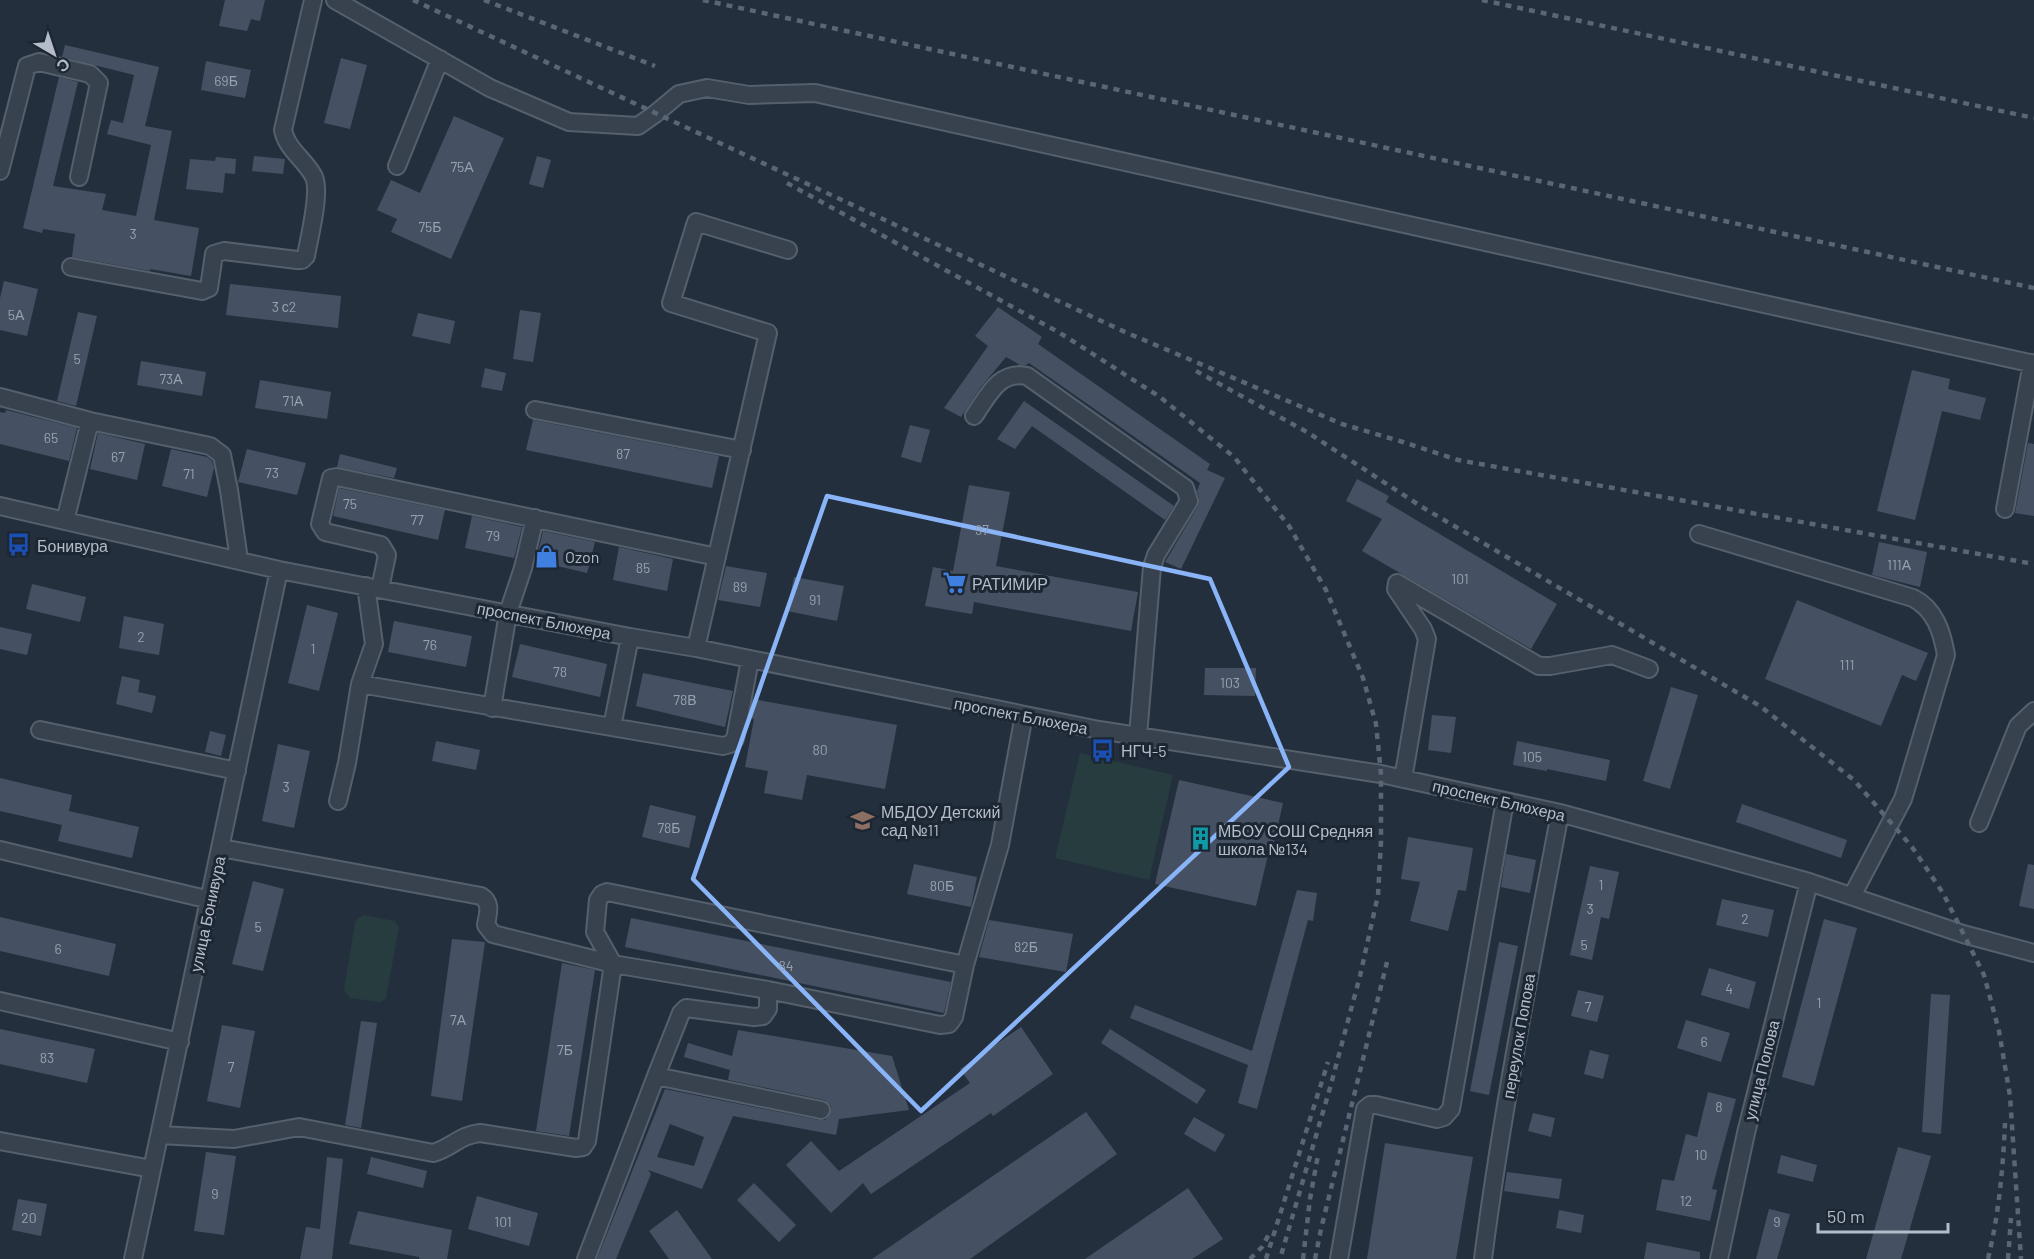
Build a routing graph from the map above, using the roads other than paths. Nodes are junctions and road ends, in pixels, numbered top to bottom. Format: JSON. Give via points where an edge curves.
{"nodes":[{"id":1,"x":313,"y":0,"type":"edge"},
{"id":2,"x":335,"y":0,"type":"edge"},
{"id":3,"x":440,"y":59,"type":"junction"},
{"id":4,"x":397,"y":166,"type":"dead end"},
{"id":5,"x":0,"y":171,"type":"edge"},
{"id":6,"x":79,"y":177,"type":"dead end"},
{"id":7,"x":788,"y":250,"type":"dead end"},
{"id":8,"x":71,"y":267,"type":"dead end"},
{"id":9,"x":2033,"y":364,"type":"edge"},
{"id":10,"x":0,"y":397,"type":"edge"},
{"id":11,"x":535,"y":410,"type":"dead end"},
{"id":12,"x":974,"y":416,"type":"dead end"},
{"id":13,"x":90,"y":421,"type":"junction"},
{"id":14,"x":742,"y":450,"type":"junction"},
{"id":15,"x":0,"y":506,"type":"edge"},
{"id":16,"x":2005,"y":509,"type":"dead end"},
{"id":17,"x":535,"y":518,"type":"junction"},
{"id":18,"x":65,"y":521,"type":"junction"},
{"id":19,"x":1699,"y":534,"type":"dead end"},
{"id":20,"x":717,"y":557,"type":"junction"},
{"id":21,"x":239,"y":560,"type":"junction"},
{"id":22,"x":279,"y":570,"type":"junction"},
{"id":23,"x":373,"y":588,"type":"junction"},
{"id":24,"x":508,"y":613,"type":"junction"},
{"id":25,"x":630,"y":637,"type":"junction"},
{"id":26,"x":696,"y":648,"type":"junction"},
{"id":27,"x":750,"y":660,"type":"junction"},
{"id":28,"x":1649,"y":669,"type":"dead end"},
{"id":29,"x":360,"y":684,"type":"junction"},
{"id":30,"x":492,"y":708,"type":"junction"},
{"id":31,"x":2034,"y":711,"type":"edge"},
{"id":32,"x":1024,"y":715,"type":"junction"},
{"id":33,"x":612,"y":727,"type":"junction"},
{"id":34,"x":40,"y":730,"type":"dead end"},
{"id":35,"x":1138,"y":736,"type":"junction"},
{"id":36,"x":237,"y":771,"type":"junction"},
{"id":37,"x":1403,"y":779,"type":"junction"},
{"id":38,"x":338,"y":801,"type":"dead end"},
{"id":39,"x":1505,"y":801,"type":"junction"},
{"id":40,"x":1560,"y":813,"type":"junction"},
{"id":41,"x":1979,"y":823,"type":"dead end"},
{"id":42,"x":221,"y":848,"type":"junction"},
{"id":43,"x":0,"y":850,"type":"edge"},
{"id":44,"x":1809,"y":882,"type":"junction"},
{"id":45,"x":1852,"y":896,"type":"junction"},
{"id":46,"x":210,"y":900,"type":"junction"},
{"id":47,"x":2034,"y":952,"type":"edge"},
{"id":48,"x":613,"y":964,"type":"junction"},
{"id":49,"x":964,"y":965,"type":"junction"},
{"id":50,"x":768,"y":990,"type":"junction"},
{"id":51,"x":0,"y":1001,"type":"edge"},
{"id":52,"x":180,"y":1042,"type":"junction"},
{"id":53,"x":656,"y":1076,"type":"junction"},
{"id":54,"x":821,"y":1110,"type":"dead end"},
{"id":55,"x":160,"y":1135,"type":"junction"},
{"id":56,"x":0,"y":1141,"type":"edge"},
{"id":57,"x":152,"y":1169,"type":"junction"},
{"id":58,"x":133,"y":1259,"type":"edge"},
{"id":59,"x":586,"y":1259,"type":"edge"},
{"id":60,"x":1339,"y":1259,"type":"edge"},
{"id":61,"x":1483,"y":1259,"type":"edge"},
{"id":62,"x":1719,"y":1259,"type":"edge"}],
"edges":[{"from":1,"to":8,"type":"street","via":[[284,130],[285,141],[313,176],[317,189],[303,260],[224,250],[214,254],[209,288],[202,291]]},
{"from":2,"to":3,"type":"street"},
{"from":3,"to":4,"type":"street"},
{"from":3,"to":9,"type":"street","via":[[490,88],[569,122],[638,126],[679,94],[707,88],[748,95],[815,93]]},
{"from":5,"to":6,"type":"street","via":[[27,66],[39,62],[90,74],[99,83]]},
{"from":7,"to":14,"type":"street","via":[[696,222],[671,303],[768,333]]},
{"from":9,"to":16,"type":"street"},
{"from":10,"to":13,"type":"street"},
{"from":11,"to":14,"type":"street"},
{"from":12,"to":35,"type":"street","via":[[1003,379],[1027,376],[1185,488],[1189,501],[1152,567]]},
{"from":13,"to":18,"type":"street"},
{"from":13,"to":21,"type":"street","via":[[210,446],[222,455]]},
{"from":14,"to":20,"type":"street"},
{"from":15,"to":18,"type":"street","name":"проспект Блюхера"},
{"from":17,"to":20,"type":"street"},
{"from":17,"to":23,"type":"street","via":[[331,478],[320,524],[325,532],[381,545],[387,555]]},
{"from":17,"to":24,"type":"street"},
{"from":18,"to":21,"type":"street","name":"проспект Блюхера"},
{"from":19,"to":45,"type":"street","via":[[1913,598],[1924,604],[1944,639],[1946,655],[1903,798]]},
{"from":20,"to":26,"type":"street"},
{"from":21,"to":22,"type":"street","name":"проспект Блюхера"},
{"from":22,"to":23,"type":"street","name":"проспект Блюхера"},
{"from":22,"to":36,"type":"street","name":"улица Бонивура"},
{"from":23,"to":24,"type":"street","name":"проспект Блюхера"},
{"from":23,"to":29,"type":"street","via":[[374,644]]},
{"from":24,"to":25,"type":"street","name":"проспект Блюхера"},
{"from":24,"to":30,"type":"street"},
{"from":25,"to":26,"type":"street","name":"проспект Блюхера"},
{"from":25,"to":33,"type":"street"},
{"from":26,"to":27,"type":"street","name":"проспект Блюхера"},
{"from":27,"to":32,"type":"street","name":"проспект Блюхера"},
{"from":27,"to":33,"type":"street","via":[[735,739],[730,744]]},
{"from":28,"to":37,"type":"street","via":[[1612,655],[1539,666],[1397,583],[1396,589],[1427,639]]},
{"from":29,"to":30,"type":"street"},
{"from":29,"to":38,"type":"street"},
{"from":30,"to":33,"type":"street"},
{"from":31,"to":41,"type":"street","via":[[2018,726]]},
{"from":32,"to":35,"type":"street","name":"проспект Блюхера"},
{"from":32,"to":49,"type":"street","via":[[1000,845]]},
{"from":34,"to":36,"type":"street"},
{"from":35,"to":37,"type":"street","name":"проспект Блюхера"},
{"from":36,"to":42,"type":"street","name":"улица Бонивура"},
{"from":37,"to":39,"type":"street","name":"проспект Блюхера"},
{"from":39,"to":40,"type":"street","name":"проспект Блюхера"},
{"from":39,"to":60,"type":"street","via":[[1451,1109],[1437,1119],[1376,1105],[1365,1108]]},
{"from":40,"to":44,"type":"street","name":"проспект Блюхера"},
{"from":40,"to":61,"type":"street","name":"переулок Попова","via":[[1493,1179]]},
{"from":42,"to":46,"type":"street","name":"улица Бонивура"},
{"from":42,"to":48,"type":"street","via":[[481,896],[489,906],[486,926],[494,934]]},
{"from":43,"to":46,"type":"street"},
{"from":44,"to":45,"type":"street","name":"проспект Блюхера"},
{"from":44,"to":62,"type":"street","name":"улица Попова"},
{"from":45,"to":47,"type":"street","name":"проспект Блюхера","via":[[1963,934]]},
{"from":46,"to":52,"type":"street","name":"улица Бонивура"},
{"from":48,"to":49,"type":"street","via":[[595,932],[598,900],[607,892]]},
{"from":48,"to":50,"type":"street"},
{"from":48,"to":55,"type":"street","via":[[583,1147],[480,1134],[465,1136],[433,1153],[299,1127],[234,1139]]},
{"from":49,"to":50,"type":"street","via":[[954,1017],[949,1024]]},
{"from":50,"to":53,"type":"street","via":[[768,1009],[763,1016],[686,1008]]},
{"from":51,"to":52,"type":"street"},
{"from":52,"to":55,"type":"street","name":"улица Бонивура"},
{"from":53,"to":54,"type":"street"},
{"from":53,"to":59,"type":"street"},
{"from":55,"to":57,"type":"street","name":"улица Бонивура"},
{"from":56,"to":57,"type":"street"},
{"from":57,"to":58,"type":"street","name":"улица Бонивура"}]}
